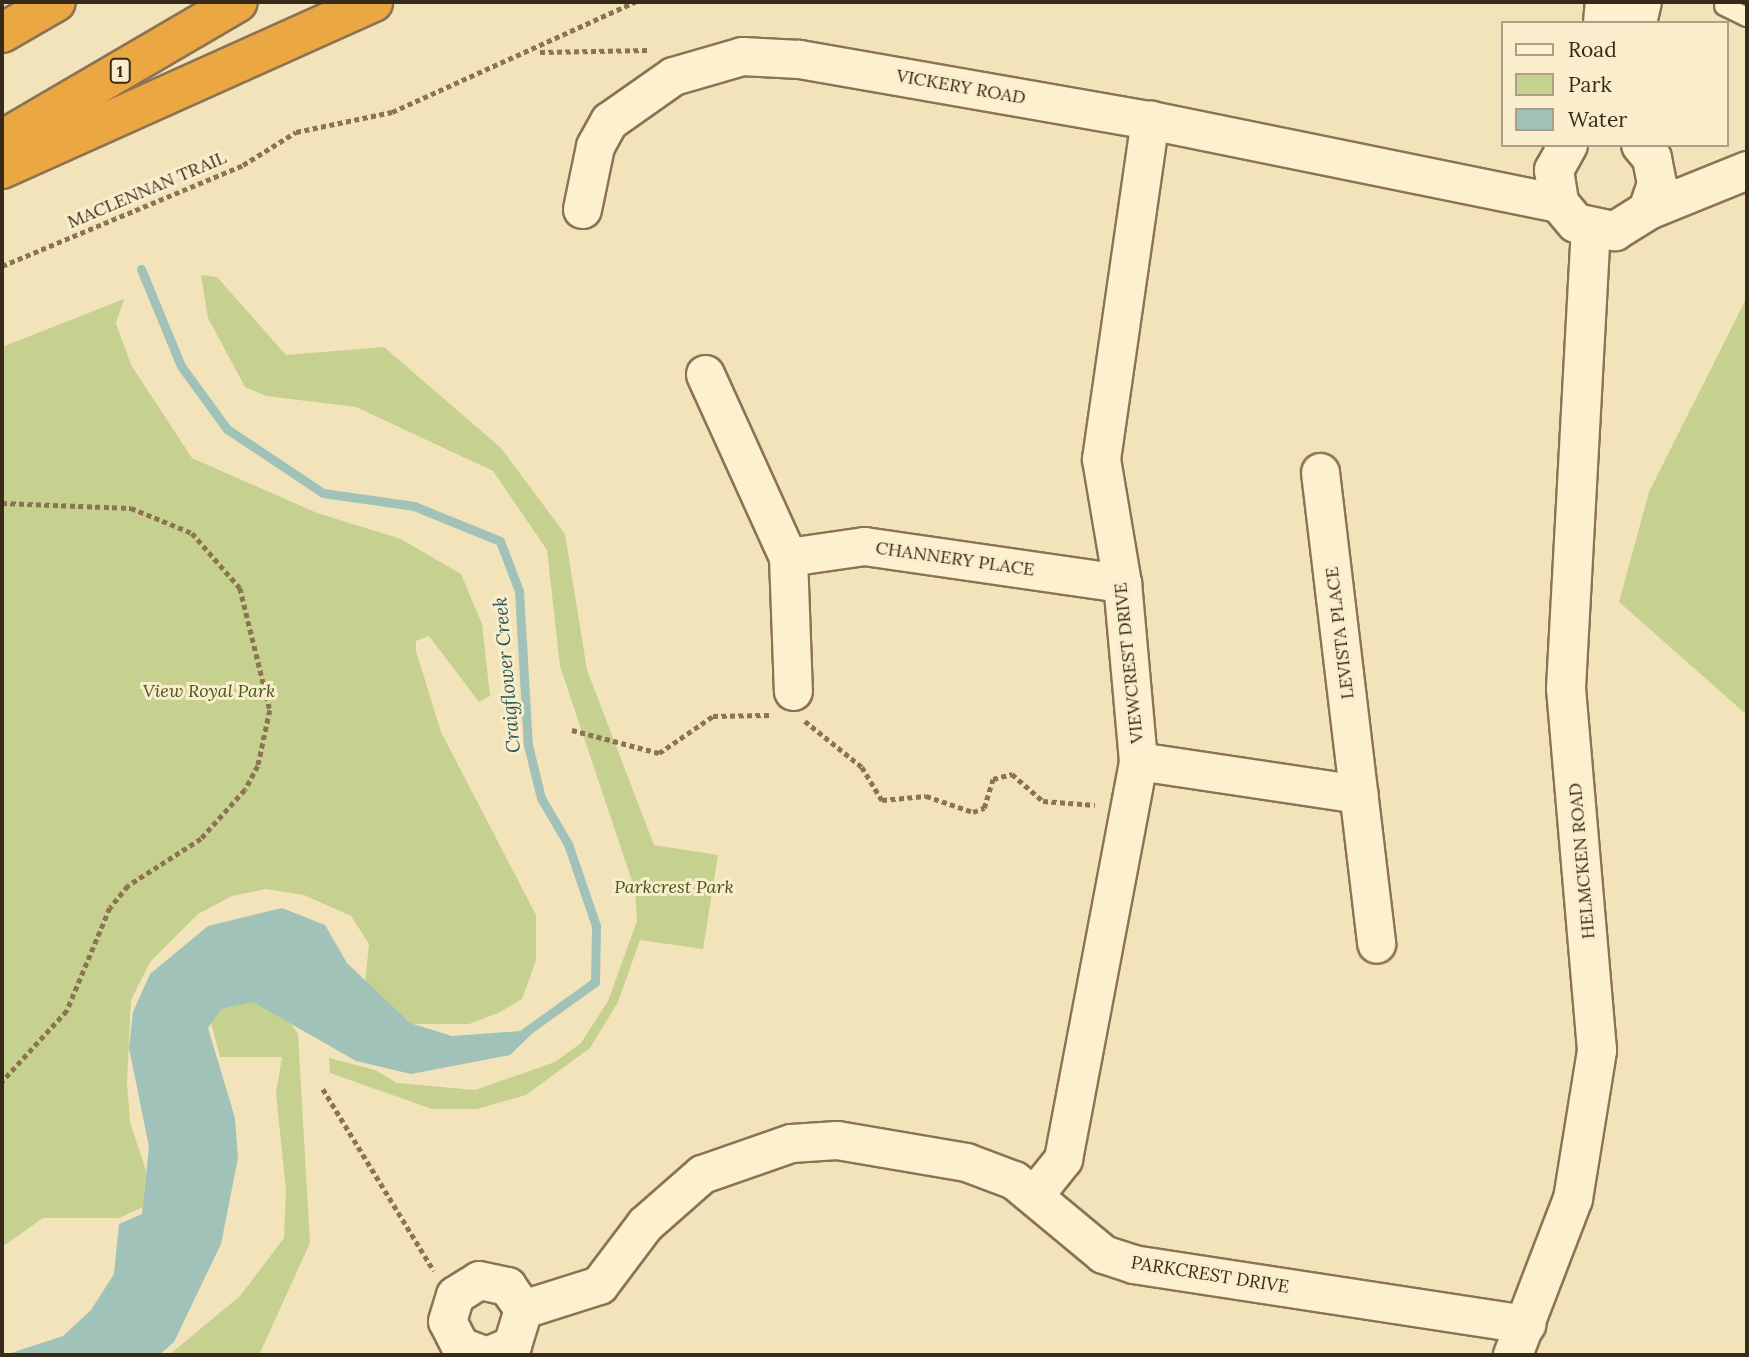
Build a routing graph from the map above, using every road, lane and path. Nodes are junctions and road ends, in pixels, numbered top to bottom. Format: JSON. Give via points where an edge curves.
{"nodes":[{"id":1,"x":56,"y":2,"type":"edge"},
{"id":2,"x":238,"y":2,"type":"edge"},
{"id":3,"x":373,"y":2,"type":"edge"},
{"id":4,"x":635,"y":2,"type":"edge"},
{"id":5,"x":1605,"y":2,"type":"edge"},
{"id":6,"x":1642,"y":2,"type":"edge"},
{"id":7,"x":1724,"y":6,"type":"dead end"},
{"id":8,"x":1747,"y":17,"type":"edge"},
{"id":9,"x":1603,"y":21,"type":"edge"},
{"id":10,"x":1637,"y":21,"type":"edge"},
{"id":11,"x":2,"y":33,"type":"edge"},
{"id":12,"x":667,"y":48,"type":"dead end"},
{"id":13,"x":536,"y":52,"type":"junction"},
{"id":14,"x":1150,"y":120,"type":"junction"},
{"id":15,"x":2,"y":140,"type":"edge"},
{"id":16,"x":1644,"y":147,"type":"edge"},
{"id":17,"x":2,"y":169,"type":"edge"},
{"id":18,"x":1560,"y":173,"type":"edge"},
{"id":19,"x":1746,"y":173,"type":"edge"},
{"id":20,"x":1653,"y":197,"type":"junction"},
{"id":21,"x":582,"y":209,"type":"dead end"},
{"id":22,"x":1603,"y":230,"type":"junction"},
{"id":23,"x":2,"y":266,"type":"edge"},
{"id":24,"x":705,"y":374,"type":"dead end"},
{"id":25,"x":1320,"y":472,"type":"dead end"},
{"id":26,"x":2,"y":503,"type":"edge"},
{"id":27,"x":788,"y":557,"type":"junction"},
{"id":28,"x":1122,"y":583,"type":"junction"},
{"id":29,"x":793,"y":691,"type":"junction"},
{"id":30,"x":572,"y":730,"type":"dead end"},
{"id":31,"x":1138,"y":761,"type":"junction"},
{"id":32,"x":1359,"y":794,"type":"junction"},
{"id":33,"x":1129,"y":810,"type":"junction"},
{"id":34,"x":1376,"y":944,"type":"dead end"},
{"id":35,"x":2,"y":1082,"type":"edge"},
{"id":36,"x":323,"y":1089,"type":"dead end"},
{"id":37,"x":1035,"y":1194,"type":"junction"},
{"id":38,"x":455,"y":1295,"type":"junction"},
{"id":39,"x":523,"y":1309,"type":"junction"},
{"id":40,"x":1519,"y":1340,"type":"edge"},
{"id":41,"x":486,"y":1355,"type":"edge"}],
"edges":[{"from":1,"to":11,"type":"highway"},
{"from":2,"to":15,"type":"highway","number":"1"},
{"from":3,"to":17,"type":"highway"},
{"from":4,"to":13,"type":"path","name":"MACLENNAN TRAIL"},
{"from":5,"to":9,"type":"main road"},
{"from":6,"to":10,"type":"main road"},
{"from":7,"to":8,"type":"lane"},
{"from":12,"to":13,"type":"path","name":"MACLENNAN TRAIL"},
{"from":13,"to":23,"type":"path","name":"MACLENNAN TRAIL","via":[[380,116],[296,132],[243,165]]},
{"from":14,"to":18,"type":"street","name":"VICKERY ROAD","via":[[1419,170]]},
{"from":14,"to":21,"type":"street","name":"VICKERY ROAD","via":[[799,59],[742,56],[673,76],[609,121],[595,145]]},
{"from":14,"to":28,"type":"street","name":"VIEWCREST DRIVE","via":[[1101,459]]},
{"from":16,"to":20,"type":"main road","via":[[1653,158]]},
{"from":18,"to":22,"type":"main road"},
{"from":19,"to":20,"type":"street"},
{"from":20,"to":22,"type":"main road"},
{"from":22,"to":40,"type":"main road","name":"HELMCKEN ROAD","via":[[1572,506],[1566,688],[1597,1050],[1573,1199]]},
{"from":24,"to":27,"type":"street"},
{"from":25,"to":32,"type":"street","name":"LEVISTA PLACE"},
{"from":26,"to":35,"type":"path","via":[[131,508],[192,533],[240,588],[270,710],[258,766],[245,790],[201,839],[128,886],[110,908],[67,1011]]},
{"from":27,"to":28,"type":"street","name":"CHANNERY PLACE","via":[[864,546]]},
{"from":27,"to":29,"type":"street"},
{"from":28,"to":31,"type":"street","name":"VIEWCREST DRIVE"},
{"from":29,"to":30,"type":"path","via":[[784,711],[713,716],[659,753]]},
{"from":29,"to":33,"type":"path","via":[[808,727],[862,766],[882,800],[926,796],[973,812],[984,808],[993,779],[1012,774],[1043,801]]},
{"from":31,"to":32,"type":"street"},
{"from":31,"to":33,"type":"street","name":"VIEWCREST DRIVE"},
{"from":32,"to":34,"type":"street","name":"LEVISTA PLACE"},
{"from":33,"to":37,"type":"street","name":"VIEWCREST DRIVE","via":[[1063,1159]]},
{"from":36,"to":38,"type":"path","via":[[443,1285]]},
{"from":37,"to":39,"type":"street","name":"PARKCREST DRIVE","via":[[966,1162],[837,1140],[791,1143],[702,1174],[645,1224],[599,1284]]},
{"from":37,"to":40,"type":"street","name":"PARKCREST DRIVE","via":[[1103,1254],[1133,1264]]},
{"from":38,"to":39,"type":"street","via":[[479,1280],[494,1280],[507,1286]]},
{"from":38,"to":41,"type":"street","via":[[447,1321],[452,1335]]},
{"from":39,"to":41,"type":"street","via":[[512,1345]]}]}
